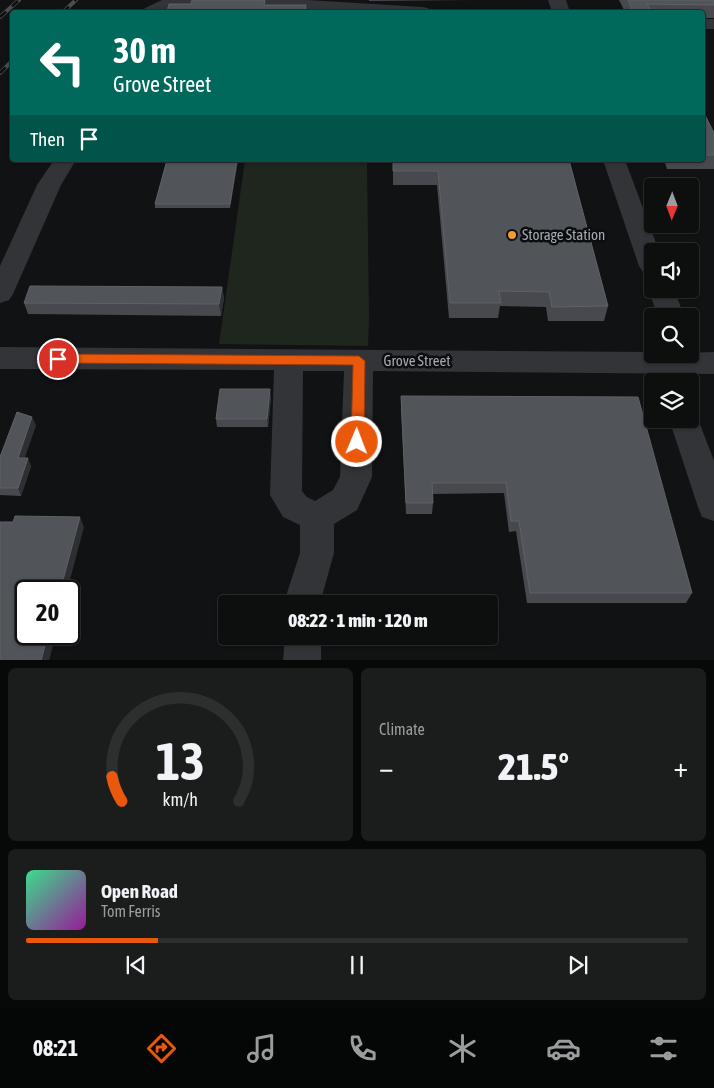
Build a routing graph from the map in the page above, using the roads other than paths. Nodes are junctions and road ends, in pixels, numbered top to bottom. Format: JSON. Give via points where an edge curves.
{"nodes":[{"id":1,"x":154,"y":10,"type":"edge"},
{"id":2,"x":352,"y":10,"type":"edge"},
{"id":3,"x":64,"y":162,"type":"edge"},
{"id":4,"x":615,"y":162,"type":"edge"},
{"id":5,"x":644,"y":244,"type":"edge"},
{"id":6,"x":0,"y":294,"type":"edge"},
{"id":7,"x":0,"y":358,"type":"edge"},
{"id":8,"x":289,"y":360,"type":"junction"},
{"id":9,"x":359,"y":361,"type":"junction"},
{"id":10,"x":714,"y":363,"type":"edge"},
{"id":11,"x":676,"y":366,"type":"edge"},
{"id":12,"x":687,"y":428,"type":"edge"},
{"id":13,"x":714,"y":507,"type":"edge"},
{"id":14,"x":317,"y":517,"type":"junction"},
{"id":15,"x":304,"y":595,"type":"edge"},
{"id":16,"x":303,"y":645,"type":"edge"},
{"id":17,"x":302,"y":660,"type":"edge"}],
"edges":[{"from":1,"to":2,"type":"street","via":[[175,3]]},
{"from":3,"to":6,"type":"street","via":[[49,184]]},
{"from":4,"to":5,"type":"street"},
{"from":7,"to":8,"type":"street","name":"Grove Street"},
{"from":8,"to":9,"type":"street","name":"Grove Street"},
{"from":8,"to":14,"type":"street","via":[[286,495],[295,507]]},
{"from":9,"to":11,"type":"street","name":"Grove Street"},
{"from":9,"to":14,"type":"street","via":[[356,477],[345,500]]},
{"from":10,"to":11,"type":"street","name":"Grove Street"},
{"from":12,"to":13,"type":"street"},
{"from":14,"to":15,"type":"street","via":[[317,553]]},
{"from":16,"to":17,"type":"street"}]}
